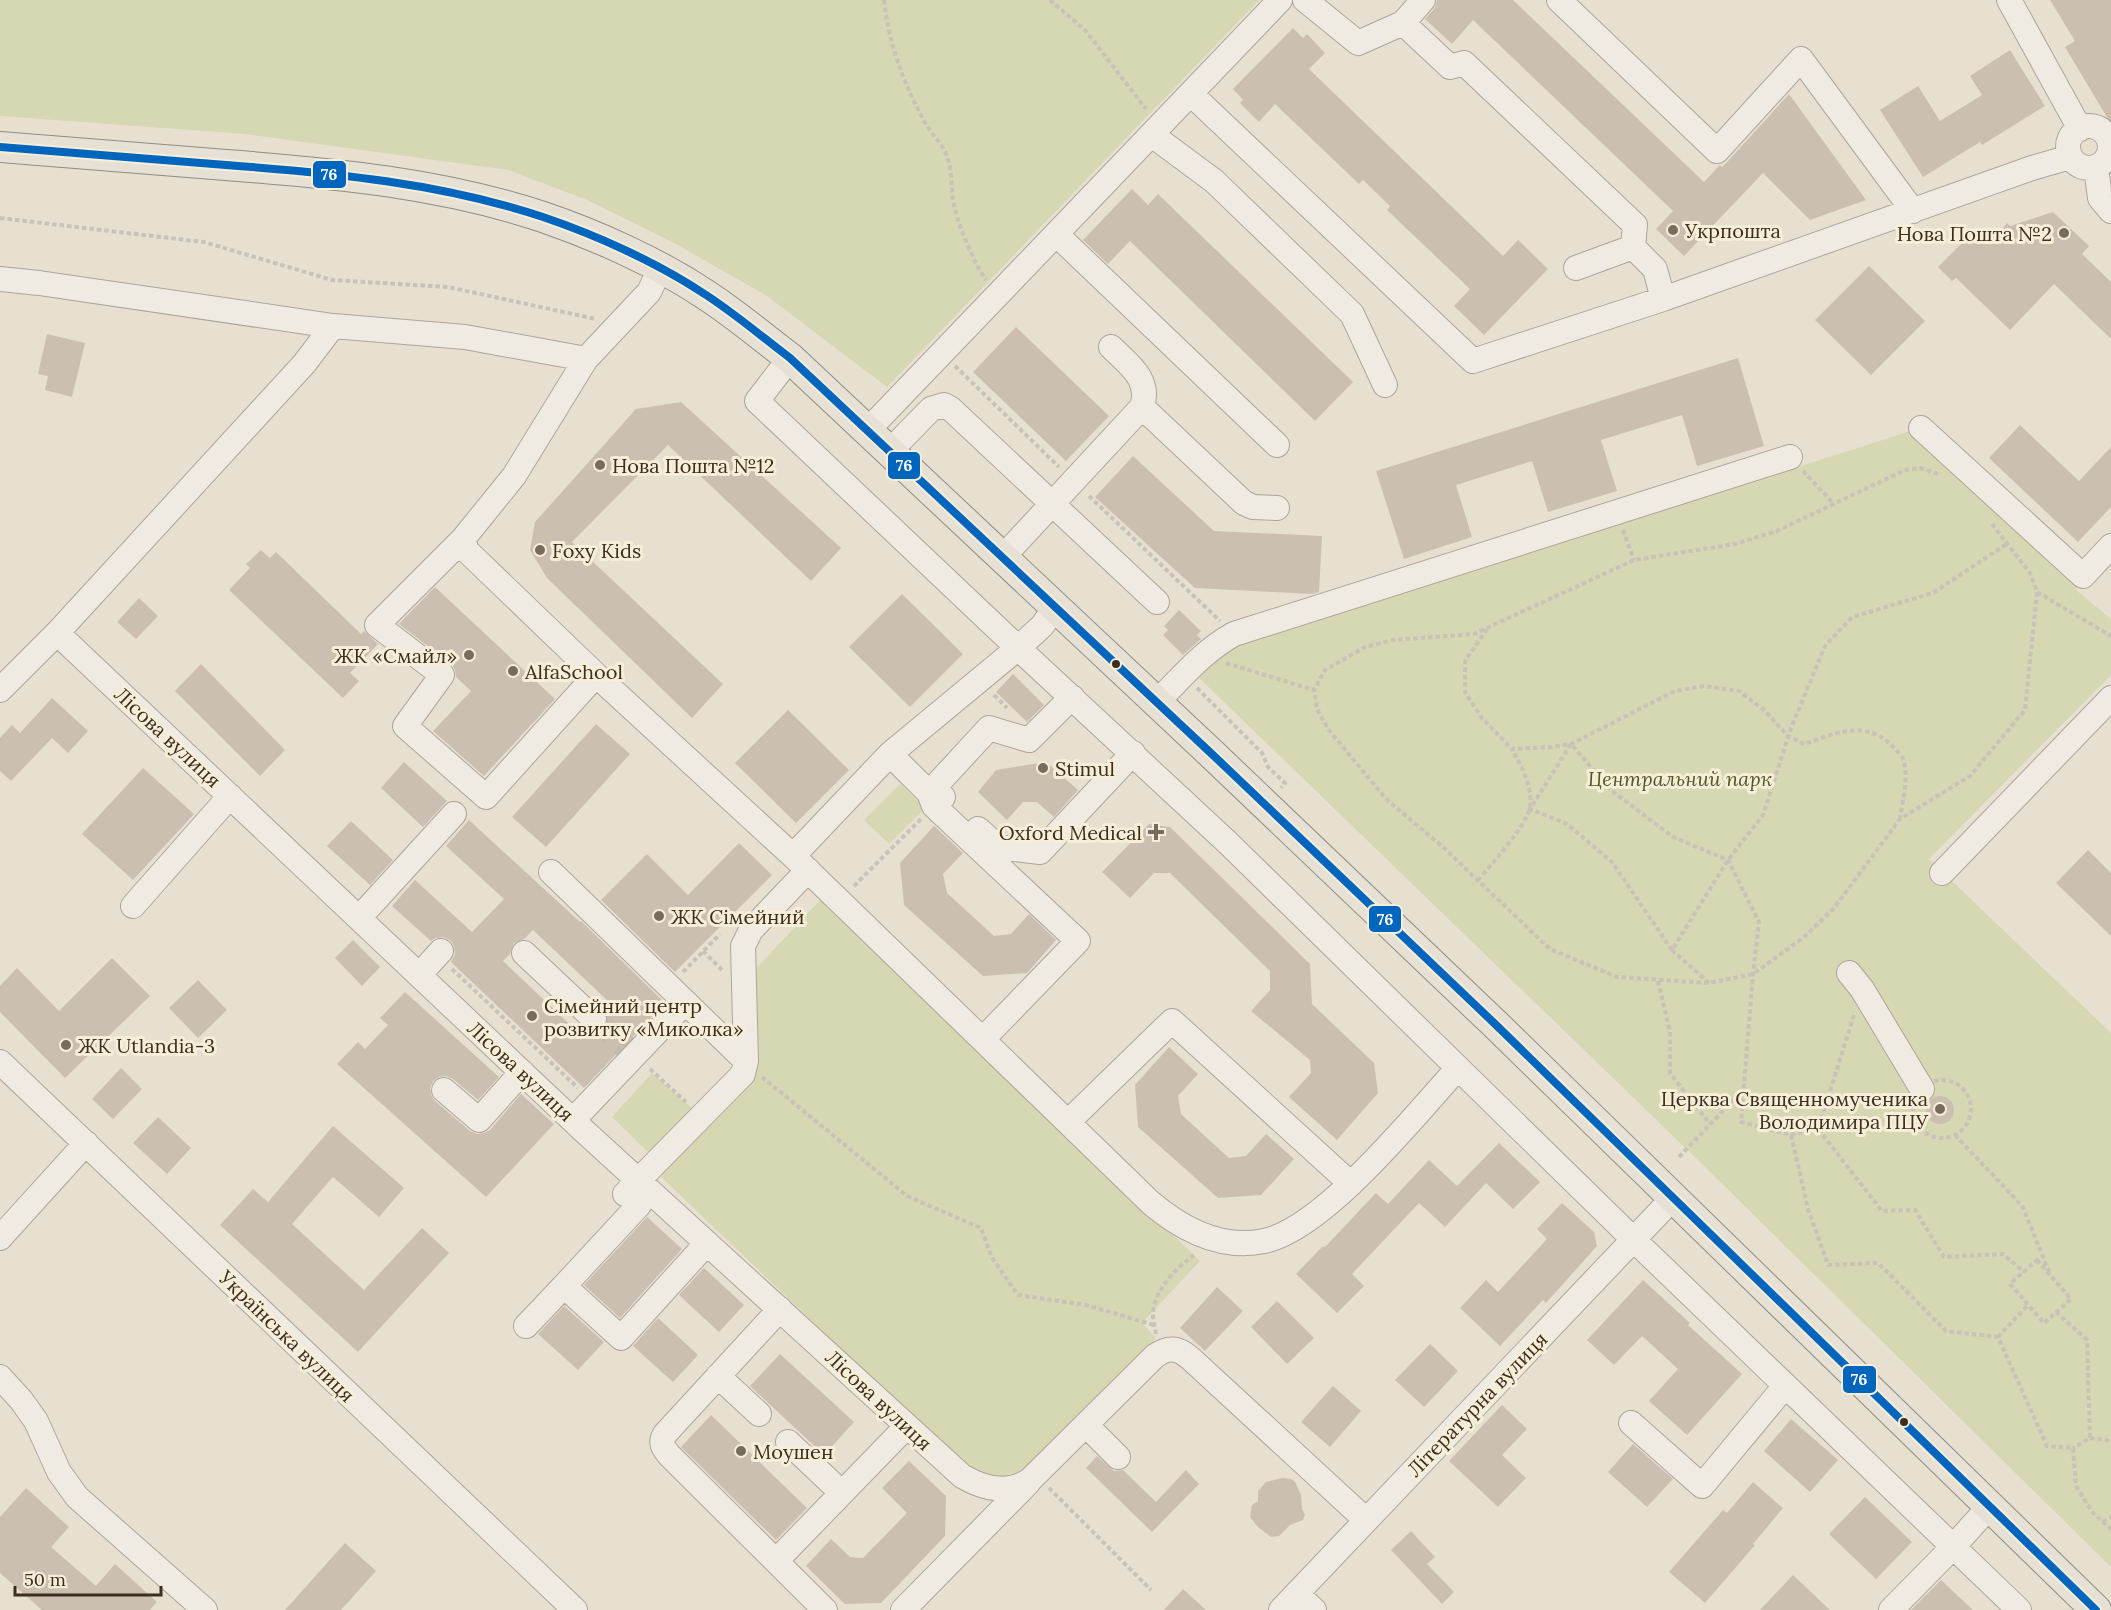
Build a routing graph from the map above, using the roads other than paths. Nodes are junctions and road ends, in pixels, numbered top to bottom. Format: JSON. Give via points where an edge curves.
{"nodes":[{"id":1,"x":1280,"y":0,"type":"edge"},
{"id":2,"x":1305,"y":0,"type":"edge"},
{"id":3,"x":1423,"y":0,"type":"edge"},
{"id":4,"x":1559,"y":0,"type":"edge"},
{"id":5,"x":2009,"y":0,"type":"edge"},
{"id":6,"x":1403,"y":23,"type":"junction"},
{"id":7,"x":1191,"y":94,"type":"junction"},
{"id":8,"x":2080,"y":129,"type":"junction"},
{"id":9,"x":1156,"y":131,"type":"junction"},
{"id":10,"x":2110,"y":140,"type":"edge"},
{"id":11,"x":0,"y":147,"type":"edge"},
{"id":12,"x":2070,"y":157,"type":"junction"},
{"id":13,"x":2096,"y":167,"type":"junction"},
{"id":14,"x":1913,"y":211,"type":"junction"},
{"id":15,"x":2111,"y":211,"type":"edge"},
{"id":16,"x":1056,"y":234,"type":"junction"},
{"id":17,"x":1633,"y":247,"type":"junction"},
{"id":18,"x":1576,"y":268,"type":"dead end"},
{"id":19,"x":660,"y":269,"type":"junction"},
{"id":20,"x":0,"y":279,"type":"edge"},
{"id":21,"x":1663,"y":299,"type":"junction"},
{"id":22,"x":333,"y":326,"type":"junction"},
{"id":23,"x":1112,"y":346,"type":"dead end"},
{"id":24,"x":790,"y":358,"type":"junction"},
{"id":25,"x":586,"y":359,"type":"junction"},
{"id":26,"x":1385,"y":385,"type":"dead end"},
{"id":27,"x":1143,"y":407,"type":"junction"},
{"id":28,"x":1921,"y":428,"type":"dead end"},
{"id":29,"x":867,"y":431,"type":"junction"},
{"id":30,"x":1277,"y":445,"type":"dead end"},
{"id":31,"x":890,"y":452,"type":"junction"},
{"id":32,"x":1790,"y":458,"type":"road end"},
{"id":33,"x":1052,"y":504,"type":"junction"},
{"id":34,"x":1277,"y":508,"type":"dead end"},
{"id":35,"x":463,"y":539,"type":"junction"},
{"id":36,"x":2111,"y":546,"type":"edge"},
{"id":37,"x":1002,"y":558,"type":"junction"},
{"id":38,"x":1157,"y":602,"type":"dead end"},
{"id":39,"x":1055,"y":608,"type":"junction"},
{"id":40,"x":57,"y":633,"type":"junction"},
{"id":41,"x":1018,"y":648,"type":"junction"},
{"id":42,"x":596,"y":675,"type":"junction"},
{"id":43,"x":0,"y":690,"type":"edge"},
{"id":44,"x":1072,"y":697,"type":"junction"},
{"id":45,"x":2111,"y":698,"type":"edge"},
{"id":46,"x":1156,"y":703,"type":"junction"},
{"id":47,"x":1132,"y":753,"type":"junction"},
{"id":48,"x":890,"y":754,"type":"junction"},
{"id":49,"x":230,"y":796,"type":"junction"},
{"id":50,"x":932,"y":799,"type":"junction"},
{"id":51,"x":454,"y":814,"type":"dead end"},
{"id":52,"x":801,"y":863,"type":"junction"},
{"id":53,"x":551,"y":872,"type":"dead end"},
{"id":54,"x":1942,"y":873,"type":"dead end"},
{"id":55,"x":133,"y":906,"type":"dead end"},
{"id":56,"x":359,"y":918,"type":"junction"},
{"id":57,"x":439,"y":953,"type":"road end"},
{"id":58,"x":524,"y":953,"type":"dead end"},
{"id":59,"x":419,"y":975,"type":"junction"},
{"id":60,"x":1856,"y":981,"type":"road end"},
{"id":61,"x":675,"y":1012,"type":"dead end"},
{"id":62,"x":594,"y":1019,"type":"tunnel mouth"},
{"id":63,"x":983,"y":1039,"type":"junction"},
{"id":64,"x":0,"y":1062,"type":"edge"},
{"id":65,"x":745,"y":1064,"type":"junction"},
{"id":66,"x":1458,"y":1068,"type":"junction"},
{"id":67,"x":522,"y":1072,"type":"junction"},
{"id":68,"x":1922,"y":1089,"type":"road end"},
{"id":69,"x":444,"y":1090,"type":"dead end"},
{"id":70,"x":573,"y":1120,"type":"junction"},
{"id":71,"x":1068,"y":1122,"type":"junction"},
{"id":72,"x":86,"y":1143,"type":"junction"},
{"id":73,"x":1352,"y":1184,"type":"junction"},
{"id":74,"x":634,"y":1193,"type":"junction"},
{"id":75,"x":1673,"y":1198,"type":"junction"},
{"id":76,"x":0,"y":1238,"type":"edge"},
{"id":77,"x":1632,"y":1239,"type":"junction"},
{"id":78,"x":707,"y":1243,"type":"junction"},
{"id":79,"x":564,"y":1286,"type":"junction"},
{"id":80,"x":780,"y":1309,"type":"junction"},
{"id":81,"x":526,"y":1326,"type":"dead end"},
{"id":82,"x":718,"y":1376,"type":"junction"},
{"id":83,"x":0,"y":1377,"type":"edge"},
{"id":84,"x":1785,"y":1386,"type":"junction"},
{"id":85,"x":759,"y":1414,"type":"dead end"},
{"id":86,"x":1631,"y":1424,"type":"dead end"},
{"id":87,"x":1086,"y":1425,"type":"junction"},
{"id":88,"x":907,"y":1426,"type":"junction"},
{"id":89,"x":788,"y":1442,"type":"dead end"},
{"id":90,"x":1118,"y":1457,"type":"dead end"},
{"id":91,"x":1037,"y":1480,"type":"junction"},
{"id":92,"x":842,"y":1493,"type":"junction"},
{"id":93,"x":1990,"y":1506,"type":"junction"},
{"id":94,"x":1366,"y":1520,"type":"junction"},
{"id":95,"x":1953,"y":1547,"type":"junction"},
{"id":96,"x":776,"y":1561,"type":"junction"},
{"id":97,"x":1297,"y":1605,"type":"edge"},
{"id":98,"x":205,"y":1610,"type":"edge"},
{"id":99,"x":575,"y":1610,"type":"edge"},
{"id":100,"x":825,"y":1610,"type":"edge"},
{"id":101,"x":903,"y":1610,"type":"edge"},
{"id":102,"x":1891,"y":1610,"type":"edge"},
{"id":103,"x":2019,"y":1610,"type":"edge"},
{"id":104,"x":2096,"y":1610,"type":"edge"}],
"edges":[{"from":1,"to":7,"type":"street"},
{"from":2,"to":6,"type":"street","via":[[1358,43]]},
{"from":3,"to":6,"type":"street"},
{"from":4,"to":14,"type":"street","via":[[1717,151],[1801,59]]},
{"from":5,"to":8,"type":"street"},
{"from":6,"to":17,"type":"street","via":[[1450,67],[1464,63],[1635,225]]},
{"from":7,"to":9,"type":"street"},
{"from":7,"to":21,"type":"street","via":[[1473,361]]},
{"from":8,"to":10,"type":"street","via":[[2100,129]]},
{"from":8,"to":12,"type":"street","via":[[2068,144]]},
{"from":9,"to":16,"type":"street"},
{"from":9,"to":26,"type":"street","via":[[1214,181],[1352,315]]},
{"from":10,"to":13,"type":"street","via":[[2109,155]]},
{"from":11,"to":19,"type":"main road","via":[[404,183],[544,217]]},
{"from":12,"to":13,"type":"street","via":[[2080,166]]},
{"from":12,"to":14,"type":"street"},
{"from":13,"to":15,"type":"street","via":[[2100,198]]},
{"from":14,"to":21,"type":"street"},
{"from":16,"to":29,"type":"street"},
{"from":16,"to":30,"type":"street"},
{"from":17,"to":18,"type":"street"},
{"from":17,"to":21,"type":"street","via":[[1655,269]]},
{"from":19,"to":24,"type":"main road","via":[[702,292]]},
{"from":19,"to":25,"type":"street","via":[[649,292]]},
{"from":20,"to":22,"type":"street"},
{"from":22,"to":25,"type":"street","via":[[465,337]]},
{"from":22,"to":40,"type":"street","via":[[304,364]]},
{"from":23,"to":27,"type":"street","via":[[1140,376],[1145,387]]},
{"from":24,"to":29,"type":"main road"},
{"from":24,"to":41,"type":"street","via":[[757,401]]},
{"from":25,"to":35,"type":"street","via":[[514,476]]},
{"from":27,"to":33,"type":"street"},
{"from":27,"to":34,"type":"street","via":[[1244,503]]},
{"from":28,"to":36,"type":"street","via":[[2083,576]]},
{"from":29,"to":31,"type":"main road"},
{"from":31,"to":33,"type":"street","via":[[931,409],[944,405]]},
{"from":31,"to":37,"type":"main road"},
{"from":32,"to":46,"type":"street","via":[[1234,634],[1202,656]]},
{"from":33,"to":37,"type":"street"},
{"from":33,"to":38,"type":"street"},
{"from":35,"to":42,"type":"street","via":[[467,551]]},
{"from":35,"to":42,"type":"street","via":[[377,625],[442,675],[405,726],[486,797]]},
{"from":37,"to":39,"type":"main road"},
{"from":39,"to":41,"type":"street"},
{"from":39,"to":46,"type":"main road"},
{"from":40,"to":43,"type":"street"},
{"from":40,"to":49,"type":"street","name":"Лісова вулиця"},
{"from":41,"to":44,"type":"street"},
{"from":41,"to":48,"type":"street"},
{"from":42,"to":52,"type":"street"},
{"from":44,"to":47,"type":"street"},
{"from":44,"to":50,"type":"street","via":[[1029,740],[989,729]]},
{"from":45,"to":54,"type":"street"},
{"from":46,"to":75,"type":"main road"},
{"from":47,"to":50,"type":"street","via":[[1040,852],[998,848],[943,797]]},
{"from":47,"to":66,"type":"street"},
{"from":48,"to":50,"type":"street"},
{"from":48,"to":52,"type":"street"},
{"from":49,"to":55,"type":"street"},
{"from":49,"to":56,"type":"street","name":"Лісова вулиця"},
{"from":50,"to":63,"type":"street","via":[[1078,941]]},
{"from":51,"to":56,"type":"street"},
{"from":52,"to":63,"type":"street"},
{"from":52,"to":65,"type":"street","via":[[744,940]]},
{"from":53,"to":65,"type":"street"},
{"from":56,"to":59,"type":"street","name":"Лісова вулиця"},
{"from":57,"to":59,"type":"street"},
{"from":58,"to":62,"type":"street"},
{"from":59,"to":67,"type":"street","name":"Лісова вулиця"},
{"from":60,"to":68,"type":"street"},
{"from":61,"to":70,"type":"street","via":[[631,1052]]},
{"from":63,"to":71,"type":"street"},
{"from":64,"to":72,"type":"street","name":"Українська вулиця"},
{"from":65,"to":74,"type":"street","via":[[742,1074]]},
{"from":66,"to":73,"type":"street"},
{"from":66,"to":77,"type":"street"},
{"from":67,"to":69,"type":"street","via":[[479,1120]]},
{"from":67,"to":70,"type":"street","name":"Лісова вулиця"},
{"from":70,"to":74,"type":"street","name":"Лісова вулиця"},
{"from":71,"to":73,"type":"street","via":[[1163,1213],[1196,1234],[1221,1240],[1256,1242],[1275,1238],[1303,1223]]},
{"from":71,"to":73,"type":"street","via":[[1172,1021]]},
{"from":72,"to":76,"type":"street"},
{"from":72,"to":99,"type":"street","name":"Українська вулиця"},
{"from":74,"to":78,"type":"street","name":"Лісова вулиця"},
{"from":74,"to":79,"type":"street"},
{"from":75,"to":77,"type":"street","name":"Літературна вулиця"},
{"from":75,"to":93,"type":"main road"},
{"from":77,"to":84,"type":"street"},
{"from":77,"to":94,"type":"street","name":"Літературна вулиця"},
{"from":78,"to":79,"type":"street","via":[[621,1338]]},
{"from":78,"to":80,"type":"street","name":"Лісова вулиця"},
{"from":79,"to":81,"type":"street"},
{"from":80,"to":82,"type":"street"},
{"from":80,"to":88,"type":"street","name":"Лісова вулиця"},
{"from":82,"to":85,"type":"street"},
{"from":82,"to":96,"type":"street","via":[[665,1434],[662,1445]]},
{"from":83,"to":98,"type":"street","via":[[36,1421],[59,1472],[77,1497]]},
{"from":84,"to":86,"type":"street","via":[[1702,1486]]},
{"from":84,"to":95,"type":"street"},
{"from":87,"to":90,"type":"street"},
{"from":87,"to":91,"type":"street"},
{"from":87,"to":94,"type":"street","via":[[1155,1356],[1171,1348],[1184,1353]]},
{"from":88,"to":91,"type":"street","name":"Лісова вулиця","via":[[974,1483],[999,1489],[1021,1487]]},
{"from":88,"to":92,"type":"street"},
{"from":89,"to":92,"type":"street"},
{"from":91,"to":101,"type":"street"},
{"from":92,"to":96,"type":"street"},
{"from":93,"to":95,"type":"street"},
{"from":93,"to":104,"type":"main road"},
{"from":94,"to":97,"type":"street","name":"Літературна вулиця"},
{"from":95,"to":102,"type":"street"},
{"from":95,"to":103,"type":"street"},
{"from":96,"to":100,"type":"street"}]}
